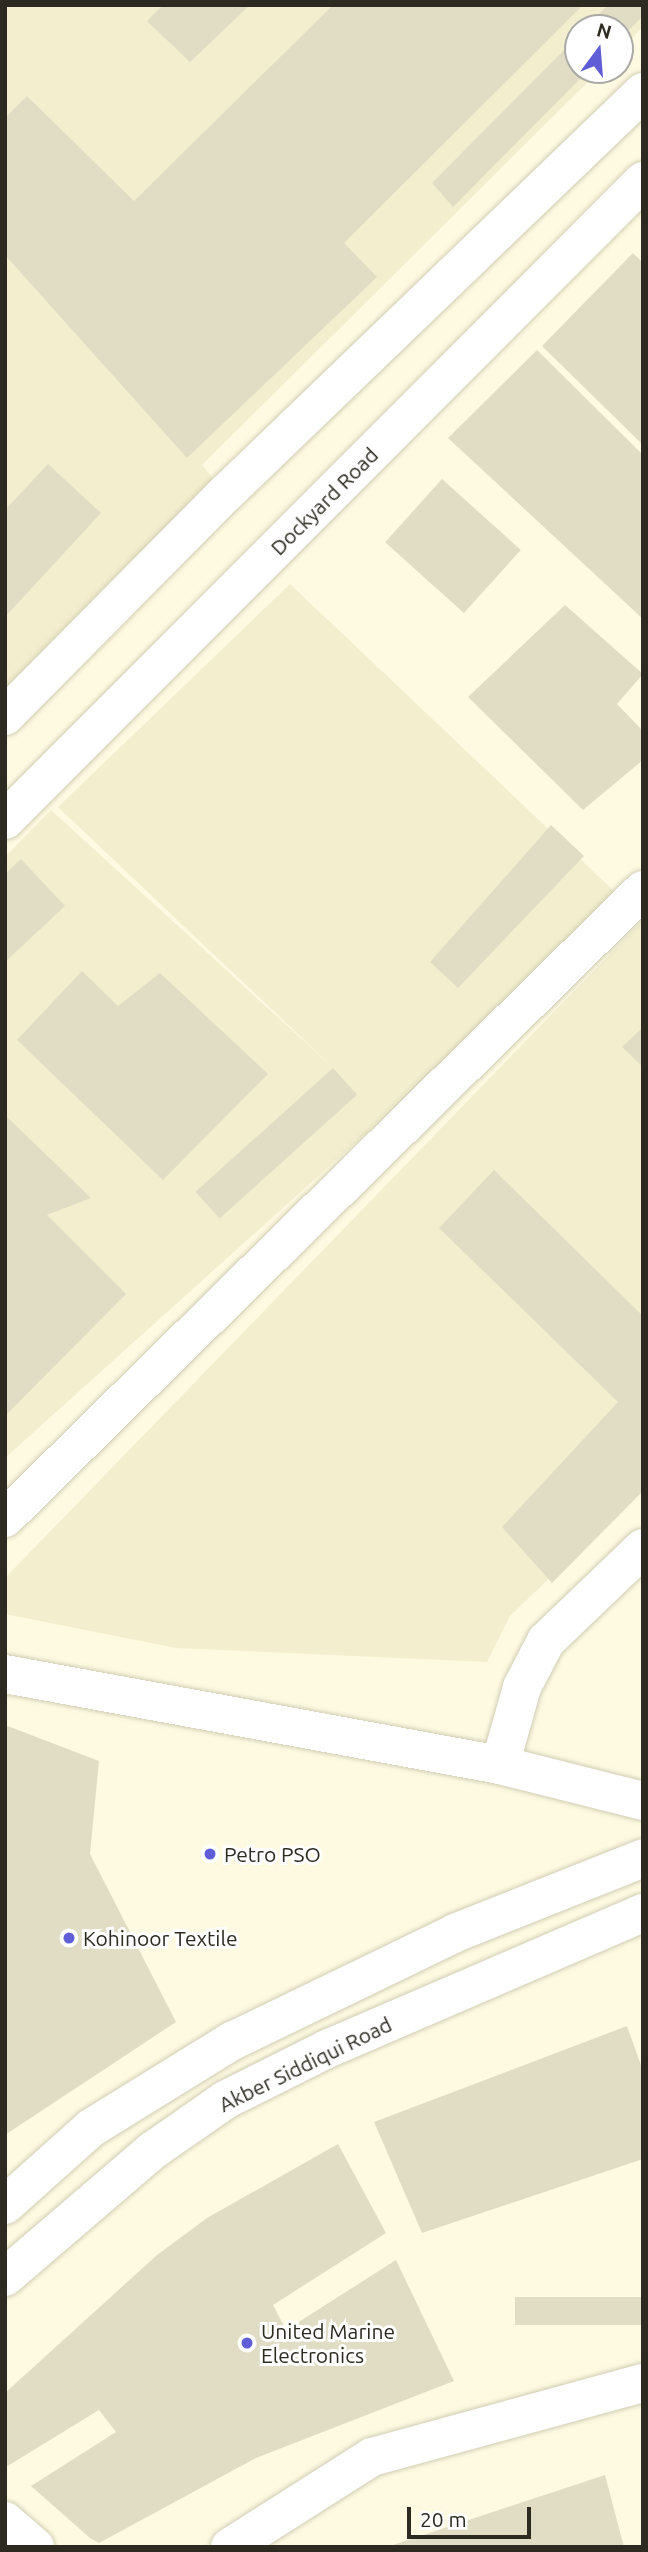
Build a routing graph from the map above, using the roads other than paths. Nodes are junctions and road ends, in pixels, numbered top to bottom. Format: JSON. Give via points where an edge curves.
{"nodes":[{"id":1,"x":643,"y":92,"type":"edge"},
{"id":2,"x":643,"y":181,"type":"edge"},
{"id":3,"x":5,"y":716,"type":"edge"},
{"id":4,"x":5,"y":820,"type":"edge"},
{"id":5,"x":643,"y":890,"type":"edge"},
{"id":6,"x":5,"y":1518,"type":"edge"},
{"id":7,"x":643,"y":1548,"type":"edge"},
{"id":8,"x":5,"y":1674,"type":"edge"},
{"id":9,"x":500,"y":1765,"type":"junction"},
{"id":10,"x":643,"y":1801,"type":"edge"},
{"id":11,"x":643,"y":1858,"type":"edge"},
{"id":12,"x":643,"y":1913,"type":"edge"},
{"id":13,"x":5,"y":2205,"type":"edge"},
{"id":14,"x":5,"y":2277,"type":"edge"},
{"id":15,"x":643,"y":2383,"type":"edge"},
{"id":16,"x":5,"y":2521,"type":"edge"},
{"id":17,"x":35,"y":2547,"type":"edge"},
{"id":18,"x":230,"y":2547,"type":"edge"}],
"edges":[{"from":1,"to":3,"type":"street","via":[[225,494]]},
{"from":2,"to":4,"type":"street","name":"Dockyard Road"},
{"from":5,"to":6,"type":"street"},
{"from":7,"to":9,"type":"street","via":[[546,1641],[522,1686]]},
{"from":8,"to":9,"type":"street"},
{"from":9,"to":10,"type":"street"},
{"from":11,"to":13,"type":"street","via":[[455,1933],[232,2041],[90,2128]]},
{"from":12,"to":14,"type":"street","name":"Akber Siddiqui Road","via":[[327,2049],[225,2100],[142,2159]]},
{"from":15,"to":18,"type":"street","via":[[372,2457]]},
{"from":16,"to":17,"type":"street"}]}
